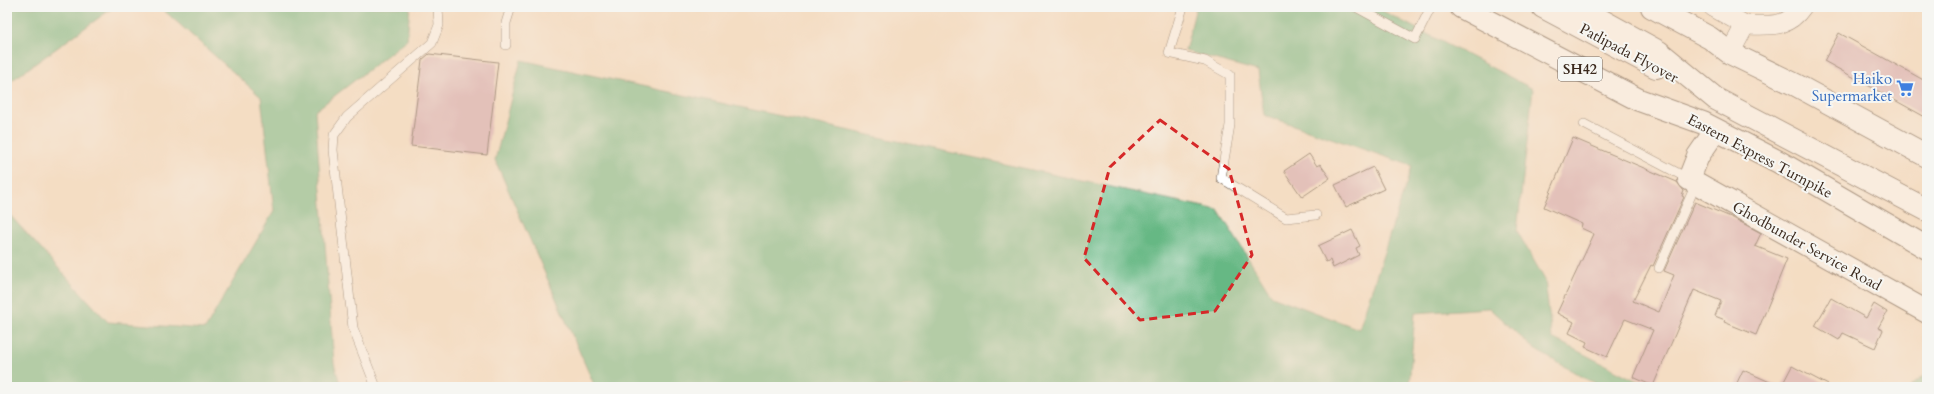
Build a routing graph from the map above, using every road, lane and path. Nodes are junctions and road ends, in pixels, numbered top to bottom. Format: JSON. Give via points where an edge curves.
{"nodes":[{"id":1,"x":438,"y":7,"type":"edge"},
{"id":2,"x":511,"y":7,"type":"edge"},
{"id":3,"x":1183,"y":7,"type":"edge"},
{"id":4,"x":1356,"y":7,"type":"edge"},
{"id":5,"x":1431,"y":7,"type":"edge"},
{"id":6,"x":1461,"y":7,"type":"edge"},
{"id":7,"x":1490,"y":7,"type":"edge"},
{"id":8,"x":1543,"y":7,"type":"edge"},
{"id":9,"x":1577,"y":7,"type":"edge"},
{"id":10,"x":1652,"y":7,"type":"edge"},
{"id":11,"x":1713,"y":7,"type":"edge"},
{"id":12,"x":1802,"y":7,"type":"edge"},
{"id":13,"x":1745,"y":25,"type":"junction"},
{"id":14,"x":506,"y":45,"type":"dead end"},
{"id":15,"x":1730,"y":53,"type":"junction"},
{"id":16,"x":1716,"y":99,"type":"junction"},
{"id":17,"x":1584,"y":124,"type":"dead end"},
{"id":18,"x":1710,"y":126,"type":"junction"},
{"id":19,"x":1927,"y":156,"type":"edge"},
{"id":20,"x":1692,"y":182,"type":"junction"},
{"id":21,"x":1927,"y":210,"type":"edge"},
{"id":22,"x":1316,"y":215,"type":"dead end"},
{"id":23,"x":1927,"y":248,"type":"edge"},
{"id":24,"x":1659,"y":268,"type":"dead end"},
{"id":25,"x":1927,"y":312,"type":"edge"},
{"id":26,"x":376,"y":387,"type":"edge"}],
"edges":[{"from":1,"to":26,"type":"lane","via":[[439,25],[432,43],[347,117],[334,135],[333,150],[353,328]]},
{"from":2,"to":14,"type":"lane","via":[[506,23]]},
{"from":3,"to":22,"type":"lane","via":[[1169,53],[1205,61],[1230,75],[1230,125],[1221,178],[1286,218]]},
{"from":4,"to":5,"type":"lane","via":[[1414,39]]},
{"from":6,"to":18,"type":"main road","name":"Eastern Express Turnpike","number":"SH42","via":[[1639,100]]},
{"from":7,"to":18,"type":"main road","name":"Patlipada Flyover"},
{"from":8,"to":16,"type":"main road","name":"Patlipada Flyover"},
{"from":9,"to":16,"type":"main road","name":"Eastern Express Turnpike","via":[[1659,52]]},
{"from":10,"to":15,"type":"main road","via":[[1710,38]]},
{"from":11,"to":13,"type":"street"},
{"from":12,"to":13,"type":"street","via":[[1797,14],[1779,26]]},
{"from":13,"to":15,"type":"street"},
{"from":15,"to":19,"type":"main road","via":[[1796,85]]},
{"from":16,"to":21,"type":"main road","name":"Eastern Express Turnpike"},
{"from":17,"to":20,"type":"lane","name":"Ghodbunder Service Road"},
{"from":18,"to":20,"type":"main road","via":[[1698,156]]},
{"from":18,"to":23,"type":"main road","name":"Eastern Express Turnpike","number":"SH42","via":[[1779,162]]},
{"from":20,"to":24,"type":"lane"},
{"from":20,"to":25,"type":"main road","name":"Ghodbunder Service Road"}]}
